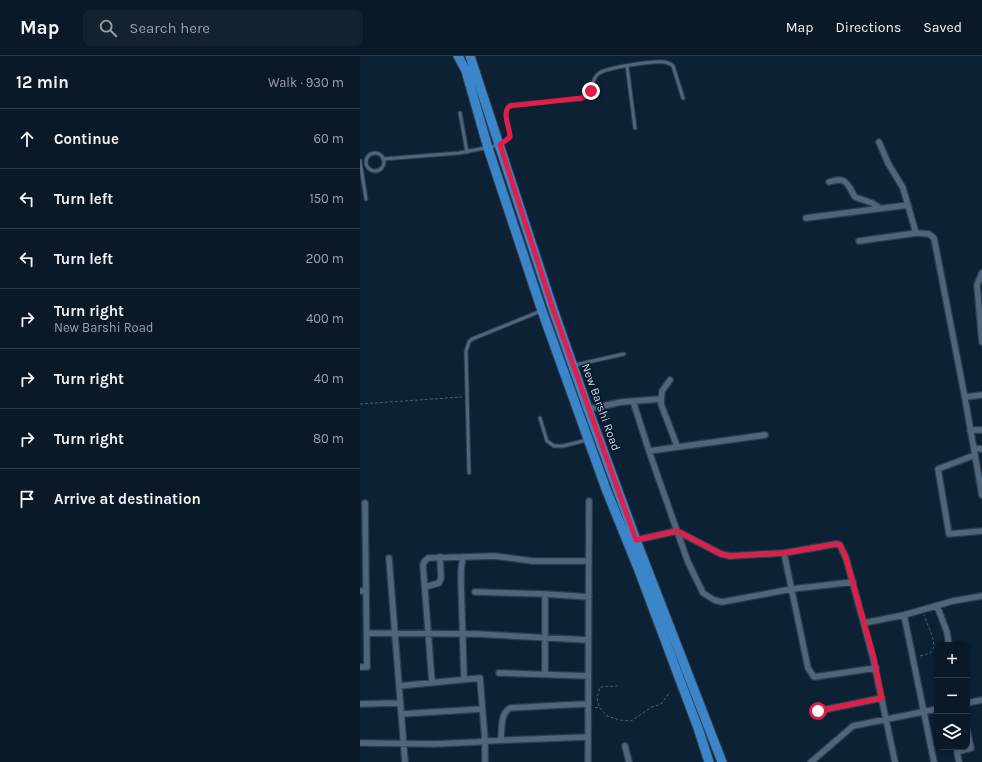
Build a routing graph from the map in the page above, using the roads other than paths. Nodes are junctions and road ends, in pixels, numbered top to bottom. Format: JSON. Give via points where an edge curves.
{"nodes":[{"id":1,"x":458,"y":56,"type":"edge"},
{"id":2,"x":470,"y":56,"type":"edge"},
{"id":3,"x":627,"y":66,"type":"junction"},
{"id":4,"x":683,"y":98,"type":"dead end"},
{"id":5,"x":460,"y":113,"type":"dead end"},
{"id":6,"x":635,"y":128,"type":"dead end"},
{"id":7,"x":879,"y":142,"type":"dead end"},
{"id":8,"x":500,"y":145,"type":"junction"},
{"id":9,"x":488,"y":148,"type":"junction"},
{"id":10,"x":467,"y":152,"type":"junction"},
{"id":11,"x":383,"y":159,"type":"junction"},
{"id":12,"x":360,"y":162,"type":"edge"},
{"id":13,"x":366,"y":163,"type":"junction"},
{"id":14,"x":829,"y":182,"type":"dead end"},
{"id":15,"x":366,"y":199,"type":"dead end"},
{"id":16,"x":908,"y":205,"type":"junction"},
{"id":17,"x":880,"y":208,"type":"junction"},
{"id":18,"x":806,"y":218,"type":"dead end"},
{"id":19,"x":916,"y":233,"type":"junction"},
{"id":20,"x":860,"y":241,"type":"dead end"},
{"id":21,"x":982,"y":273,"type":"edge"},
{"id":22,"x":542,"y":311,"type":"junction"},
{"id":23,"x":982,"y":342,"type":"edge"},
{"id":24,"x":624,"y":354,"type":"dead end"},
{"id":25,"x":573,"y":366,"type":"junction"},
{"id":26,"x":670,"y":380,"type":"dead end"},
{"id":27,"x":982,"y":395,"type":"edge"},
{"id":28,"x":965,"y":397,"type":"junction"},
{"id":29,"x":660,"y":399,"type":"junction"},
{"id":30,"x":633,"y":401,"type":"junction"},
{"id":31,"x":588,"y":409,"type":"junction"},
{"id":32,"x":540,"y":418,"type":"dead end"},
{"id":33,"x":970,"y":430,"type":"junction"},
{"id":34,"x":982,"y":430,"type":"edge"},
{"id":35,"x":766,"y":435,"type":"dead end"},
{"id":36,"x":589,"y":440,"type":"junction"},
{"id":37,"x":677,"y":446,"type":"junction"},
{"id":38,"x":974,"y":448,"type":"junction"},
{"id":39,"x":982,"y":449,"type":"edge"},
{"id":40,"x":648,"y":451,"type":"junction"},
{"id":41,"x":975,"y":455,"type":"junction"},
{"id":42,"x":469,"y":473,"type":"dead end"},
{"id":43,"x":982,"y":495,"type":"edge"},
{"id":44,"x":589,"y":501,"type":"dead end"},
{"id":45,"x":365,"y":503,"type":"dead end"},
{"id":46,"x":677,"y":531,"type":"junction"},
{"id":47,"x":982,"y":531,"type":"edge"},
{"id":48,"x":636,"y":540,"type":"junction"},
{"id":49,"x":784,"y":553,"type":"junction"},
{"id":50,"x":440,"y":557,"type":"junction"},
{"id":51,"x":463,"y":557,"type":"junction"},
{"id":52,"x":389,"y":558,"type":"dead end"},
{"id":53,"x":589,"y":561,"type":"junction"},
{"id":54,"x":853,"y":582,"type":"junction"},
{"id":55,"x":425,"y":587,"type":"junction"},
{"id":56,"x":792,"y":589,"type":"junction"},
{"id":57,"x":363,"y":591,"type":"edge"},
{"id":58,"x":475,"y":592,"type":"dead end"},
{"id":59,"x":545,"y":594,"type":"junction"},
{"id":60,"x":982,"y":596,"type":"edge"},
{"id":61,"x":589,"y":597,"type":"junction"},
{"id":62,"x":937,"y":606,"type":"junction"},
{"id":63,"x":904,"y":615,"type":"junction"},
{"id":64,"x":864,"y":623,"type":"junction"},
{"id":65,"x":368,"y":633,"type":"junction"},
{"id":66,"x":428,"y":633,"type":"junction"},
{"id":67,"x":394,"y":634,"type":"junction"},
{"id":68,"x":462,"y":634,"type":"junction"},
{"id":69,"x":546,"y":637,"type":"junction"},
{"id":70,"x":588,"y":640,"type":"junction"},
{"id":71,"x":949,"y":642,"type":"edge"},
{"id":72,"x":360,"y":667,"type":"edge"},
{"id":73,"x":876,"y":668,"type":"junction"},
{"id":74,"x":499,"y":673,"type":"dead end"},
{"id":75,"x":545,"y":674,"type":"junction"},
{"id":76,"x":588,"y":676,"type":"junction"},
{"id":77,"x":464,"y":679,"type":"junction"},
{"id":78,"x":432,"y":683,"type":"junction"},
{"id":79,"x":399,"y":686,"type":"junction"},
{"id":80,"x":882,"y":698,"type":"junction"},
{"id":81,"x":982,"y":700,"type":"edge"},
{"id":82,"x":970,"y":702,"type":"edge"},
{"id":83,"x":400,"y":703,"type":"junction"},
{"id":84,"x":360,"y":704,"type":"edge"},
{"id":85,"x":588,"y":704,"type":"junction"},
{"id":86,"x":482,"y":709,"type":"junction"},
{"id":87,"x":934,"y":710,"type":"edge"},
{"id":88,"x":818,"y":711,"type":"dead end"},
{"id":89,"x":924,"y":712,"type":"junction"},
{"id":90,"x":401,"y":714,"type":"junction"},
{"id":91,"x":886,"y":720,"type":"junction"},
{"id":92,"x":588,"y":737,"type":"junction"},
{"id":93,"x":501,"y":739,"type":"junction"},
{"id":94,"x":485,"y":741,"type":"junction"},
{"id":95,"x":360,"y":743,"type":"edge"},
{"id":96,"x":404,"y":743,"type":"junction"},
{"id":97,"x":625,"y":746,"type":"dead end"},
{"id":98,"x":964,"y":750,"type":"edge"},
{"id":99,"x":404,"y":762,"type":"edge"},
{"id":100,"x":485,"y":762,"type":"edge"},
{"id":101,"x":588,"y":762,"type":"edge"},
{"id":102,"x":629,"y":762,"type":"edge"},
{"id":103,"x":708,"y":762,"type":"edge"},
{"id":104,"x":722,"y":762,"type":"edge"},
{"id":105,"x":811,"y":762,"type":"edge"},
{"id":106,"x":895,"y":762,"type":"edge"},
{"id":107,"x":934,"y":762,"type":"edge"},
{"id":108,"x":959,"y":762,"type":"edge"}],
"edges":[{"from":1,"to":9,"type":"main road","name":"New Barshi Road","via":[[466,71]]},
{"from":2,"to":8,"type":"main road","name":"New Barshi Road"},
{"from":3,"to":4,"type":"lane","via":[[660,62],[674,66]]},
{"from":3,"to":6,"type":"lane"},
{"from":3,"to":8,"type":"lane","via":[[605,70],[597,75],[587,96],[510,106],[506,112],[510,137]]},
{"from":5,"to":10,"type":"lane"},
{"from":7,"to":16,"type":"street","via":[[903,188]]},
{"from":8,"to":9,"type":"lane"},
{"from":8,"to":25,"type":"main road","name":"New Barshi Road"},
{"from":9,"to":10,"type":"lane"},
{"from":9,"to":22,"type":"main road","name":"New Barshi Road"},
{"from":10,"to":11,"type":"lane"},
{"from":11,"to":13,"type":"lane","via":[[373,154],[368,157]]},
{"from":11,"to":13,"type":"lane","via":[[382,168],[377,171],[369,168]]},
{"from":12,"to":13,"type":"lane"},
{"from":12,"to":15,"type":"lane"},
{"from":14,"to":17,"type":"street","via":[[837,179],[845,181],[855,197]]},
{"from":16,"to":17,"type":"street"},
{"from":16,"to":19,"type":"street"},
{"from":17,"to":18,"type":"street"},
{"from":19,"to":20,"type":"street"},
{"from":19,"to":28,"type":"street","via":[[928,234],[934,238]]},
{"from":21,"to":23,"type":"street","via":[[977,286]]},
{"from":22,"to":36,"type":"main road","name":"New Barshi Road"},
{"from":22,"to":42,"type":"lane","via":[[469,342],[466,351]]},
{"from":24,"to":25,"type":"lane"},
{"from":25,"to":31,"type":"main road","name":"New Barshi Road"},
{"from":26,"to":29,"type":"street"},
{"from":27,"to":28,"type":"street"},
{"from":28,"to":33,"type":"street"},
{"from":29,"to":30,"type":"street"},
{"from":29,"to":37,"type":"street"},
{"from":30,"to":31,"type":"street"},
{"from":30,"to":40,"type":"street"},
{"from":31,"to":48,"type":"main road","name":"New Barshi Road"},
{"from":32,"to":36,"type":"lane","via":[[547,440],[554,446]]},
{"from":33,"to":34,"type":"street"},
{"from":33,"to":38,"type":"street"},
{"from":35,"to":37,"type":"street"},
{"from":36,"to":103,"type":"main road","name":"New Barshi Road","via":[[698,728]]},
{"from":37,"to":40,"type":"street"},
{"from":38,"to":39,"type":"street"},
{"from":38,"to":41,"type":"street"},
{"from":40,"to":46,"type":"street"},
{"from":41,"to":43,"type":"street"},
{"from":41,"to":47,"type":"street","via":[[938,469],[949,534]]},
{"from":44,"to":53,"type":"street"},
{"from":45,"to":57,"type":"street"},
{"from":46,"to":48,"type":"street"},
{"from":46,"to":49,"type":"street","via":[[721,554],[730,556]]},
{"from":46,"to":56,"type":"street","via":[[703,593],[714,600],[722,602]]},
{"from":48,"to":104,"type":"main road","name":"New Barshi Road"},
{"from":49,"to":54,"type":"street","via":[[840,545]]},
{"from":49,"to":56,"type":"street"},
{"from":50,"to":51,"type":"street"},
{"from":50,"to":55,"type":"street","via":[[439,583]]},
{"from":50,"to":55,"type":"street","via":[[428,558],[424,562]]},
{"from":51,"to":53,"type":"street"},
{"from":51,"to":68,"type":"street","via":[[460,575]]},
{"from":52,"to":67,"type":"street"},
{"from":53,"to":61,"type":"street"},
{"from":54,"to":56,"type":"street"},
{"from":54,"to":64,"type":"street"},
{"from":55,"to":66,"type":"street"},
{"from":56,"to":73,"type":"street","via":[[808,668],[814,677]]},
{"from":57,"to":65,"type":"street"},
{"from":58,"to":59,"type":"street"},
{"from":59,"to":61,"type":"street"},
{"from":59,"to":69,"type":"street"},
{"from":60,"to":62,"type":"street"},
{"from":61,"to":70,"type":"street"},
{"from":62,"to":63,"type":"street"},
{"from":62,"to":71,"type":"street"},
{"from":63,"to":64,"type":"street"},
{"from":63,"to":89,"type":"street"},
{"from":64,"to":73,"type":"street"},
{"from":65,"to":67,"type":"street"},
{"from":65,"to":72,"type":"street","via":[[367,667]]},
{"from":66,"to":67,"type":"street"},
{"from":66,"to":68,"type":"street"},
{"from":66,"to":78,"type":"street"},
{"from":67,"to":79,"type":"street"},
{"from":68,"to":69,"type":"street"},
{"from":68,"to":77,"type":"street"},
{"from":69,"to":70,"type":"street"},
{"from":69,"to":75,"type":"street"},
{"from":70,"to":76,"type":"street"},
{"from":73,"to":80,"type":"street"},
{"from":74,"to":75,"type":"street"},
{"from":75,"to":76,"type":"street"},
{"from":76,"to":85,"type":"street"},
{"from":77,"to":78,"type":"street"},
{"from":77,"to":86,"type":"street","via":[[480,678]]},
{"from":78,"to":79,"type":"street"},
{"from":79,"to":83,"type":"street"},
{"from":80,"to":88,"type":"street"},
{"from":80,"to":91,"type":"street"},
{"from":81,"to":82,"type":"street"},
{"from":83,"to":84,"type":"street"},
{"from":83,"to":90,"type":"street"},
{"from":85,"to":92,"type":"street"},
{"from":85,"to":93,"type":"street","via":[[510,708],[503,717]]},
{"from":86,"to":90,"type":"street"},
{"from":86,"to":94,"type":"street"},
{"from":87,"to":89,"type":"street"},
{"from":89,"to":91,"type":"street"},
{"from":89,"to":107,"type":"street"},
{"from":90,"to":96,"type":"street"},
{"from":91,"to":105,"type":"street","via":[[853,726]]},
{"from":91,"to":106,"type":"street"},
{"from":92,"to":93,"type":"street"},
{"from":92,"to":101,"type":"street"},
{"from":93,"to":94,"type":"street"},
{"from":94,"to":96,"type":"street"},
{"from":94,"to":100,"type":"street"},
{"from":95,"to":96,"type":"street"},
{"from":96,"to":99,"type":"street"},
{"from":97,"to":102,"type":"street"},
{"from":98,"to":108,"type":"street","via":[[957,752]]}]}
